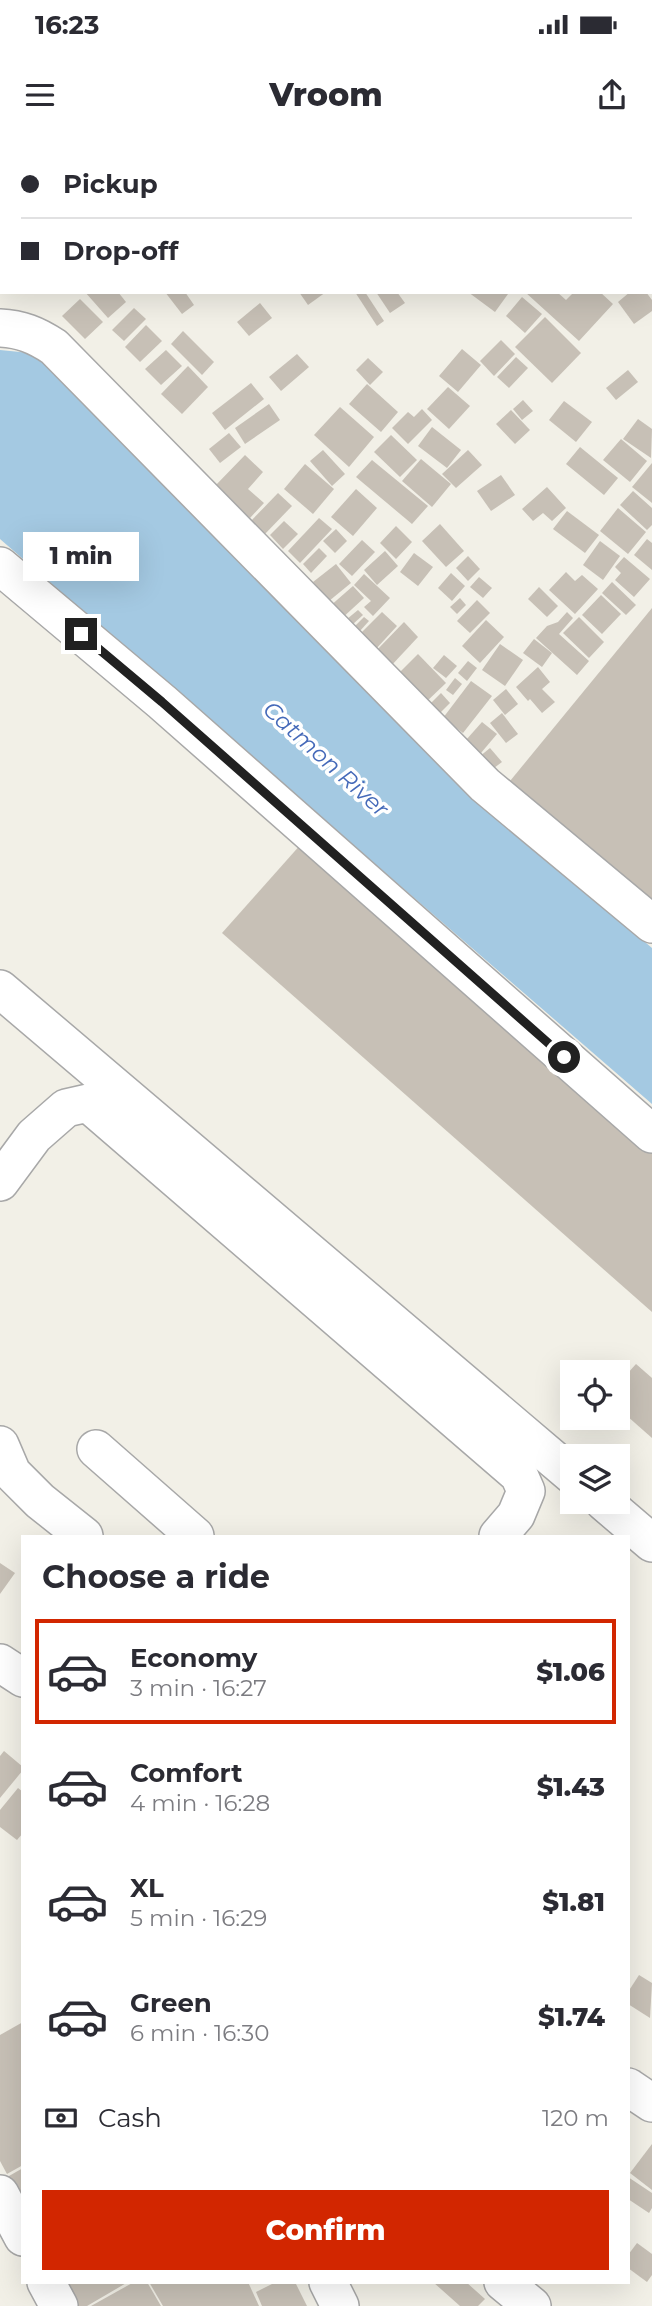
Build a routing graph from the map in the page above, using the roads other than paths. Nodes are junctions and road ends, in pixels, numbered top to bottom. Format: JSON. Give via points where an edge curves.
{"nodes":[{"id":1,"x":0,"y":328,"type":"edge"},
{"id":2,"x":0,"y":566,"type":"edge"},
{"id":3,"x":652,"y":924,"type":"edge"},
{"id":4,"x":0,"y":989,"type":"edge"},
{"id":5,"x":652,"y":1134,"type":"edge"},
{"id":6,"x":0,"y":1182,"type":"edge"},
{"id":7,"x":0,"y":1445,"type":"edge"},
{"id":8,"x":96,"y":1449,"type":"dead end"},
{"id":9,"x":560,"y":1465,"type":"edge"},
{"id":10,"x":618,"y":1514,"type":"edge"},
{"id":11,"x":83,"y":1535,"type":"edge"},
{"id":12,"x":194,"y":1535,"type":"edge"},
{"id":13,"x":499,"y":1535,"type":"edge"},
{"id":14,"x":652,"y":1542,"type":"edge"},
{"id":15,"x":0,"y":1663,"type":"edge"},
{"id":16,"x":21,"y":1677,"type":"edge"},
{"id":17,"x":630,"y":2088,"type":"edge"},
{"id":18,"x":652,"y":2103,"type":"edge"},
{"id":19,"x":0,"y":2194,"type":"edge"},
{"id":20,"x":21,"y":2233,"type":"edge"},
{"id":21,"x":47,"y":2284,"type":"edge"},
{"id":22,"x":329,"y":2284,"type":"edge"},
{"id":23,"x":505,"y":2284,"type":"edge"},
{"id":24,"x":59,"y":2306,"type":"edge"},
{"id":25,"x":340,"y":2306,"type":"edge"},
{"id":26,"x":532,"y":2306,"type":"edge"}],
"edges":[{"from":1,"to":3,"type":"street","via":[[37,335],[54,347],[485,785]]},
{"from":2,"to":5,"type":"street","via":[[162,702]]},
{"from":4,"to":9,"type":"street"},
{"from":6,"to":13,"type":"street","via":[[34,1136],[66,1108],[88,1103],[519,1475],[526,1492],[516,1515]]},
{"from":7,"to":11,"type":"street","via":[[12,1473]]},
{"from":8,"to":12,"type":"street"},
{"from":10,"to":14,"type":"street"},
{"from":15,"to":16,"type":"street"},
{"from":17,"to":18,"type":"street"},
{"from":19,"to":20,"type":"street"},
{"from":21,"to":24,"type":"street"},
{"from":22,"to":25,"type":"street"},
{"from":23,"to":26,"type":"street"}]}
